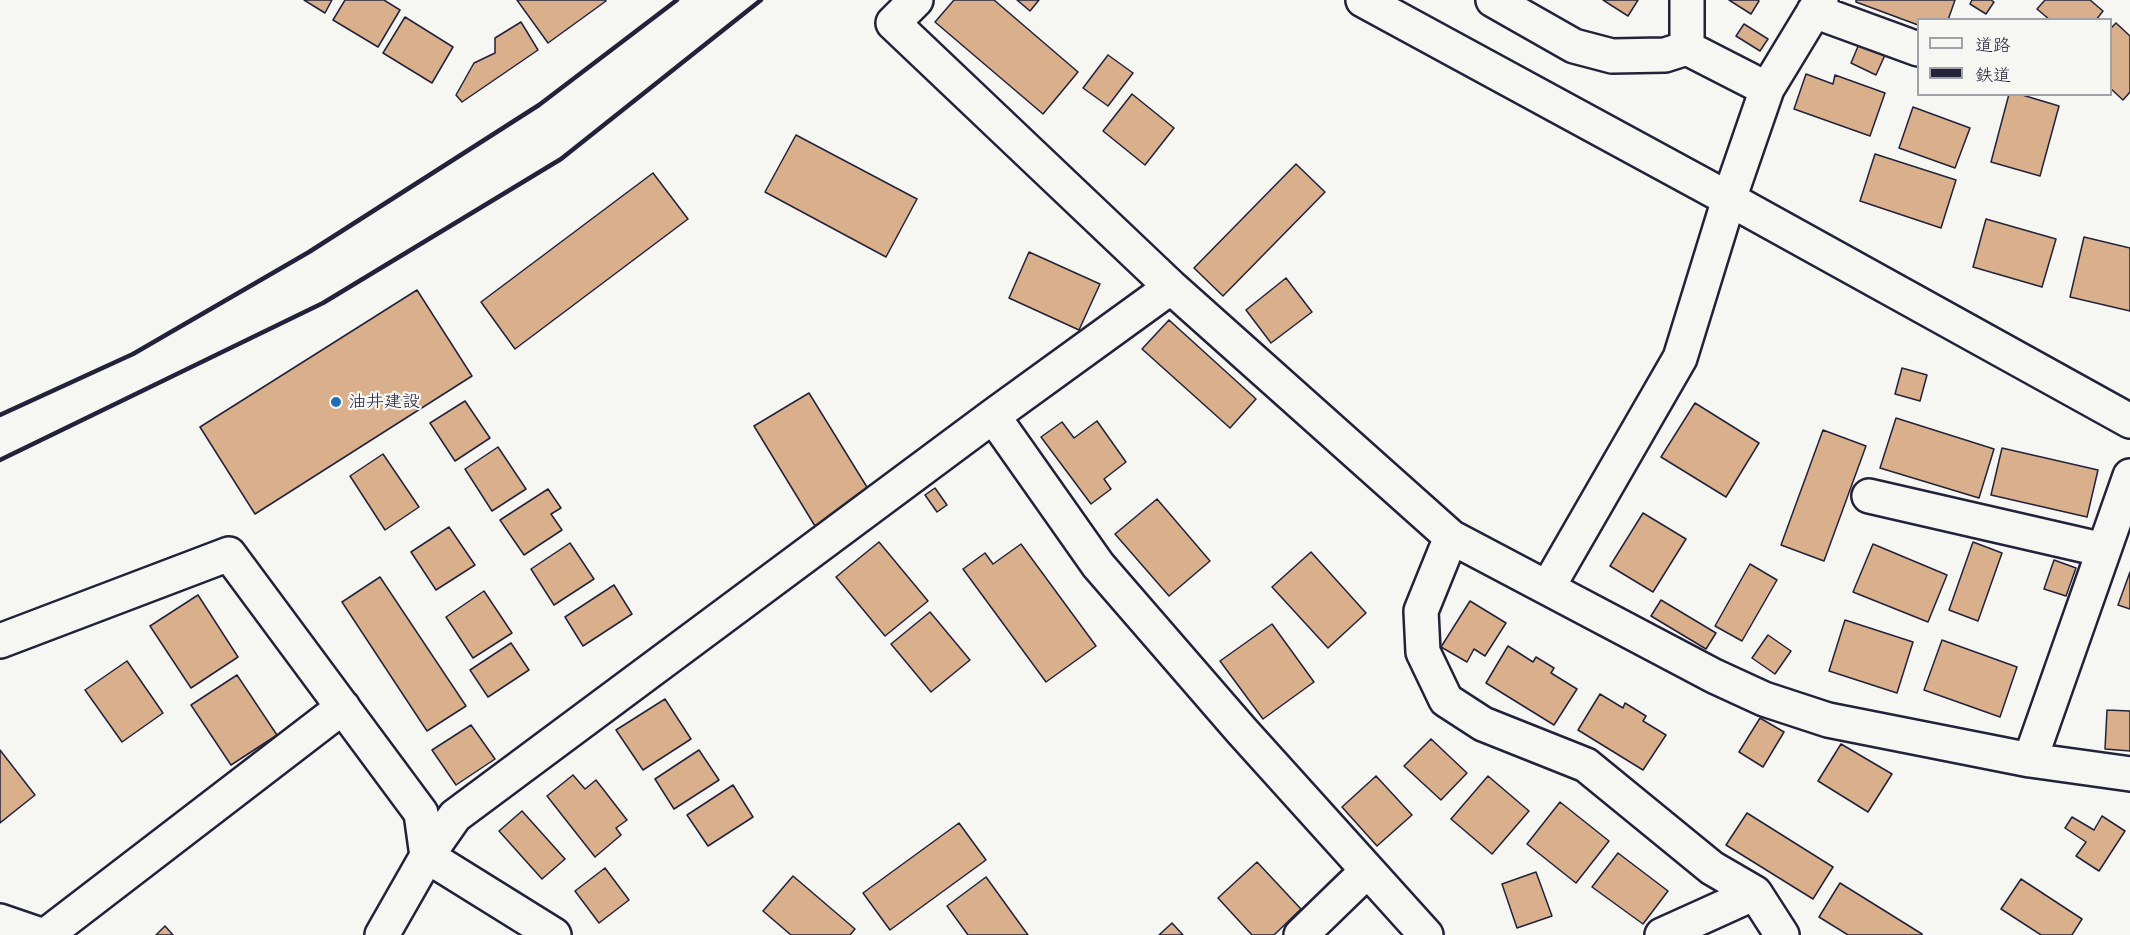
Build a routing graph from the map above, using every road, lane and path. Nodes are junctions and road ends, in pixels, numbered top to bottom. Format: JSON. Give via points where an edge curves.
{"nodes":[{"id":1,"x":916,"y":0,"type":"edge"},
{"id":2,"x":1363,"y":0,"type":"edge"},
{"id":3,"x":1493,"y":0,"type":"edge"},
{"id":4,"x":1687,"y":0,"type":"edge"},
{"id":5,"x":1817,"y":6,"type":"edge"},
{"id":6,"x":1687,"y":48,"type":"junction"},
{"id":7,"x":1917,"y":49,"type":"edge"},
{"id":8,"x":1767,"y":89,"type":"junction"},
{"id":9,"x":1729,"y":199,"type":"junction"},
{"id":10,"x":1171,"y":287,"type":"junction"},
{"id":11,"x":993,"y":416,"type":"junction"},
{"id":12,"x":2130,"y":421,"type":"edge"},
{"id":13,"x":2130,"y":476,"type":"edge"},
{"id":14,"x":1869,"y":496,"type":"dead end"},
{"id":15,"x":1451,"y":537,"type":"junction"},
{"id":16,"x":2104,"y":550,"type":"junction"},
{"id":17,"x":1548,"y":587,"type":"junction"},
{"id":18,"x":0,"y":641,"type":"edge"},
{"id":19,"x":343,"y":707,"type":"junction"},
{"id":20,"x":2030,"y":760,"type":"junction"},
{"id":21,"x":2130,"y":774,"type":"edge"},
{"id":22,"x":427,"y":856,"type":"junction"},
{"id":23,"x":1367,"y":871,"type":"junction"},
{"id":24,"x":1755,"y":893,"type":"junction"},
{"id":25,"x":0,"y":921,"type":"edge"},
{"id":26,"x":41,"y":935,"type":"edge"},
{"id":27,"x":46,"y":935,"type":"edge"},
{"id":28,"x":382,"y":935,"type":"edge"},
{"id":29,"x":554,"y":935,"type":"edge"},
{"id":30,"x":1302,"y":935,"type":"edge"},
{"id":31,"x":1426,"y":935,"type":"edge"},
{"id":32,"x":1662,"y":935,"type":"edge"},
{"id":33,"x":1782,"y":935,"type":"edge"}],
"edges":[{"from":1,"to":10,"type":"street","via":[[893,23]]},
{"from":2,"to":9,"type":"street"},
{"from":3,"to":6,"type":"street","via":[[1574,46],[1612,56],[1665,55]]},
{"from":4,"to":6,"type":"street"},
{"from":5,"to":7,"type":"street"},
{"from":5,"to":8,"type":"street"},
{"from":6,"to":8,"type":"street"},
{"from":8,"to":9,"type":"street"},
{"from":9,"to":12,"type":"street"},
{"from":9,"to":17,"type":"street","via":[[1680,358]]},
{"from":10,"to":11,"type":"street"},
{"from":10,"to":15,"type":"street"},
{"from":11,"to":22,"type":"street","via":[[455,816]]},
{"from":11,"to":23,"type":"street","via":[[1098,565]]},
{"from":13,"to":16,"type":"street"},
{"from":14,"to":16,"type":"street"},
{"from":15,"to":17,"type":"street"},
{"from":15,"to":24,"type":"street","via":[[1421,611],[1423,652],[1446,700],[1483,724],[1586,765],[1712,868]]},
{"from":16,"to":20,"type":"street"},
{"from":17,"to":20,"type":"street","via":[[1764,699],[1828,720]]},
{"from":18,"to":19,"type":"street","via":[[229,554]]},
{"from":19,"to":22,"type":"street","via":[[421,813]]},
{"from":19,"to":27,"type":"street"},
{"from":20,"to":21,"type":"street"},
{"from":22,"to":28,"type":"street"},
{"from":22,"to":29,"type":"street"},
{"from":23,"to":30,"type":"street"},
{"from":23,"to":31,"type":"street"},
{"from":24,"to":32,"type":"street"},
{"from":24,"to":33,"type":"street"},
{"from":25,"to":26,"type":"street"}]}
